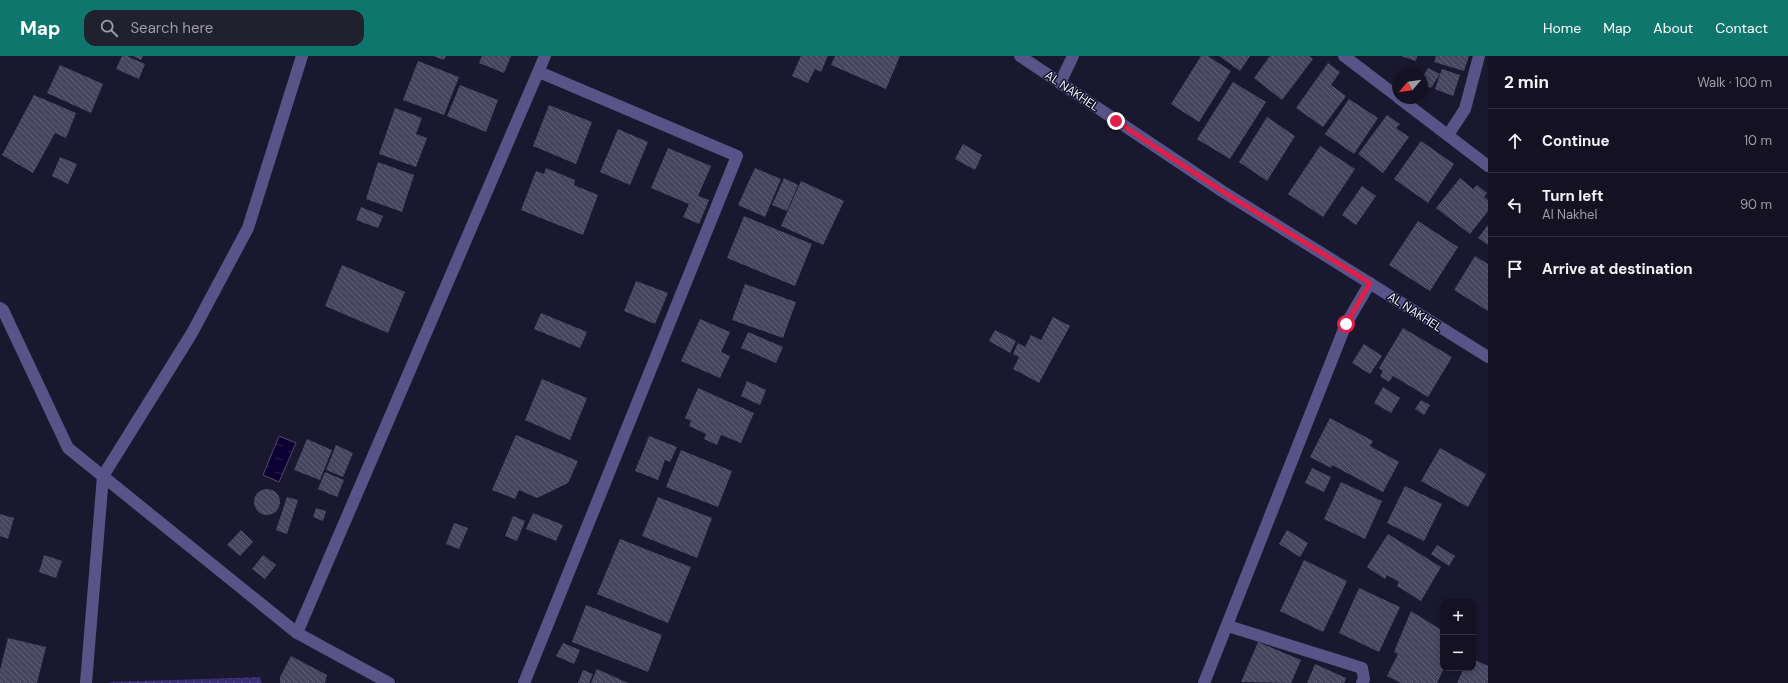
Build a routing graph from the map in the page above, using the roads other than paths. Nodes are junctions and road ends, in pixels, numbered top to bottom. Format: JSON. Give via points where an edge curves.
{"nodes":[{"id":1,"x":302,"y":56,"type":"edge"},
{"id":2,"x":545,"y":56,"type":"edge"},
{"id":3,"x":1020,"y":56,"type":"edge"},
{"id":4,"x":1073,"y":56,"type":"edge"},
{"id":5,"x":1344,"y":56,"type":"edge"},
{"id":6,"x":1479,"y":56,"type":"edge"},
{"id":7,"x":539,"y":72,"type":"junction"},
{"id":8,"x":1060,"y":83,"type":"junction"},
{"id":9,"x":1392,"y":93,"type":"edge"},
{"id":10,"x":1407,"y":104,"type":"edge"},
{"id":11,"x":1448,"y":136,"type":"junction"},
{"id":12,"x":1488,"y":166,"type":"edge"},
{"id":13,"x":1370,"y":283,"type":"junction"},
{"id":14,"x":0,"y":308,"type":"edge"},
{"id":15,"x":1488,"y":357,"type":"edge"},
{"id":16,"x":103,"y":476,"type":"junction"},
{"id":17,"x":1228,"y":626,"type":"junction"},
{"id":18,"x":297,"y":633,"type":"junction"},
{"id":19,"x":86,"y":683,"type":"edge"},
{"id":20,"x":389,"y":683,"type":"edge"},
{"id":21,"x":524,"y":683,"type":"edge"},
{"id":22,"x":1204,"y":683,"type":"edge"},
{"id":23,"x":1362,"y":683,"type":"edge"}],
"edges":[{"from":1,"to":16,"type":"street","via":[[248,228],[192,333]]},
{"from":2,"to":7,"type":"street"},
{"from":3,"to":8,"type":"street","name":"AL NAKHEL"},
{"from":4,"to":8,"type":"street"},
{"from":5,"to":9,"type":"street"},
{"from":6,"to":11,"type":"street","via":[[1465,109]]},
{"from":7,"to":18,"type":"street"},
{"from":7,"to":21,"type":"street","via":[[737,156]]},
{"from":8,"to":13,"type":"street","name":"AL NAKHEL","via":[[1222,191]]},
{"from":10,"to":11,"type":"street"},
{"from":11,"to":12,"type":"street"},
{"from":13,"to":15,"type":"street","name":"AL NAKHEL"},
{"from":13,"to":17,"type":"street","via":[[1346,324]]},
{"from":14,"to":16,"type":"street","via":[[68,448]]},
{"from":16,"to":18,"type":"street"},
{"from":16,"to":19,"type":"street"},
{"from":17,"to":22,"type":"street"},
{"from":17,"to":23,"type":"street","via":[[1362,668]]},
{"from":18,"to":20,"type":"street"}]}
